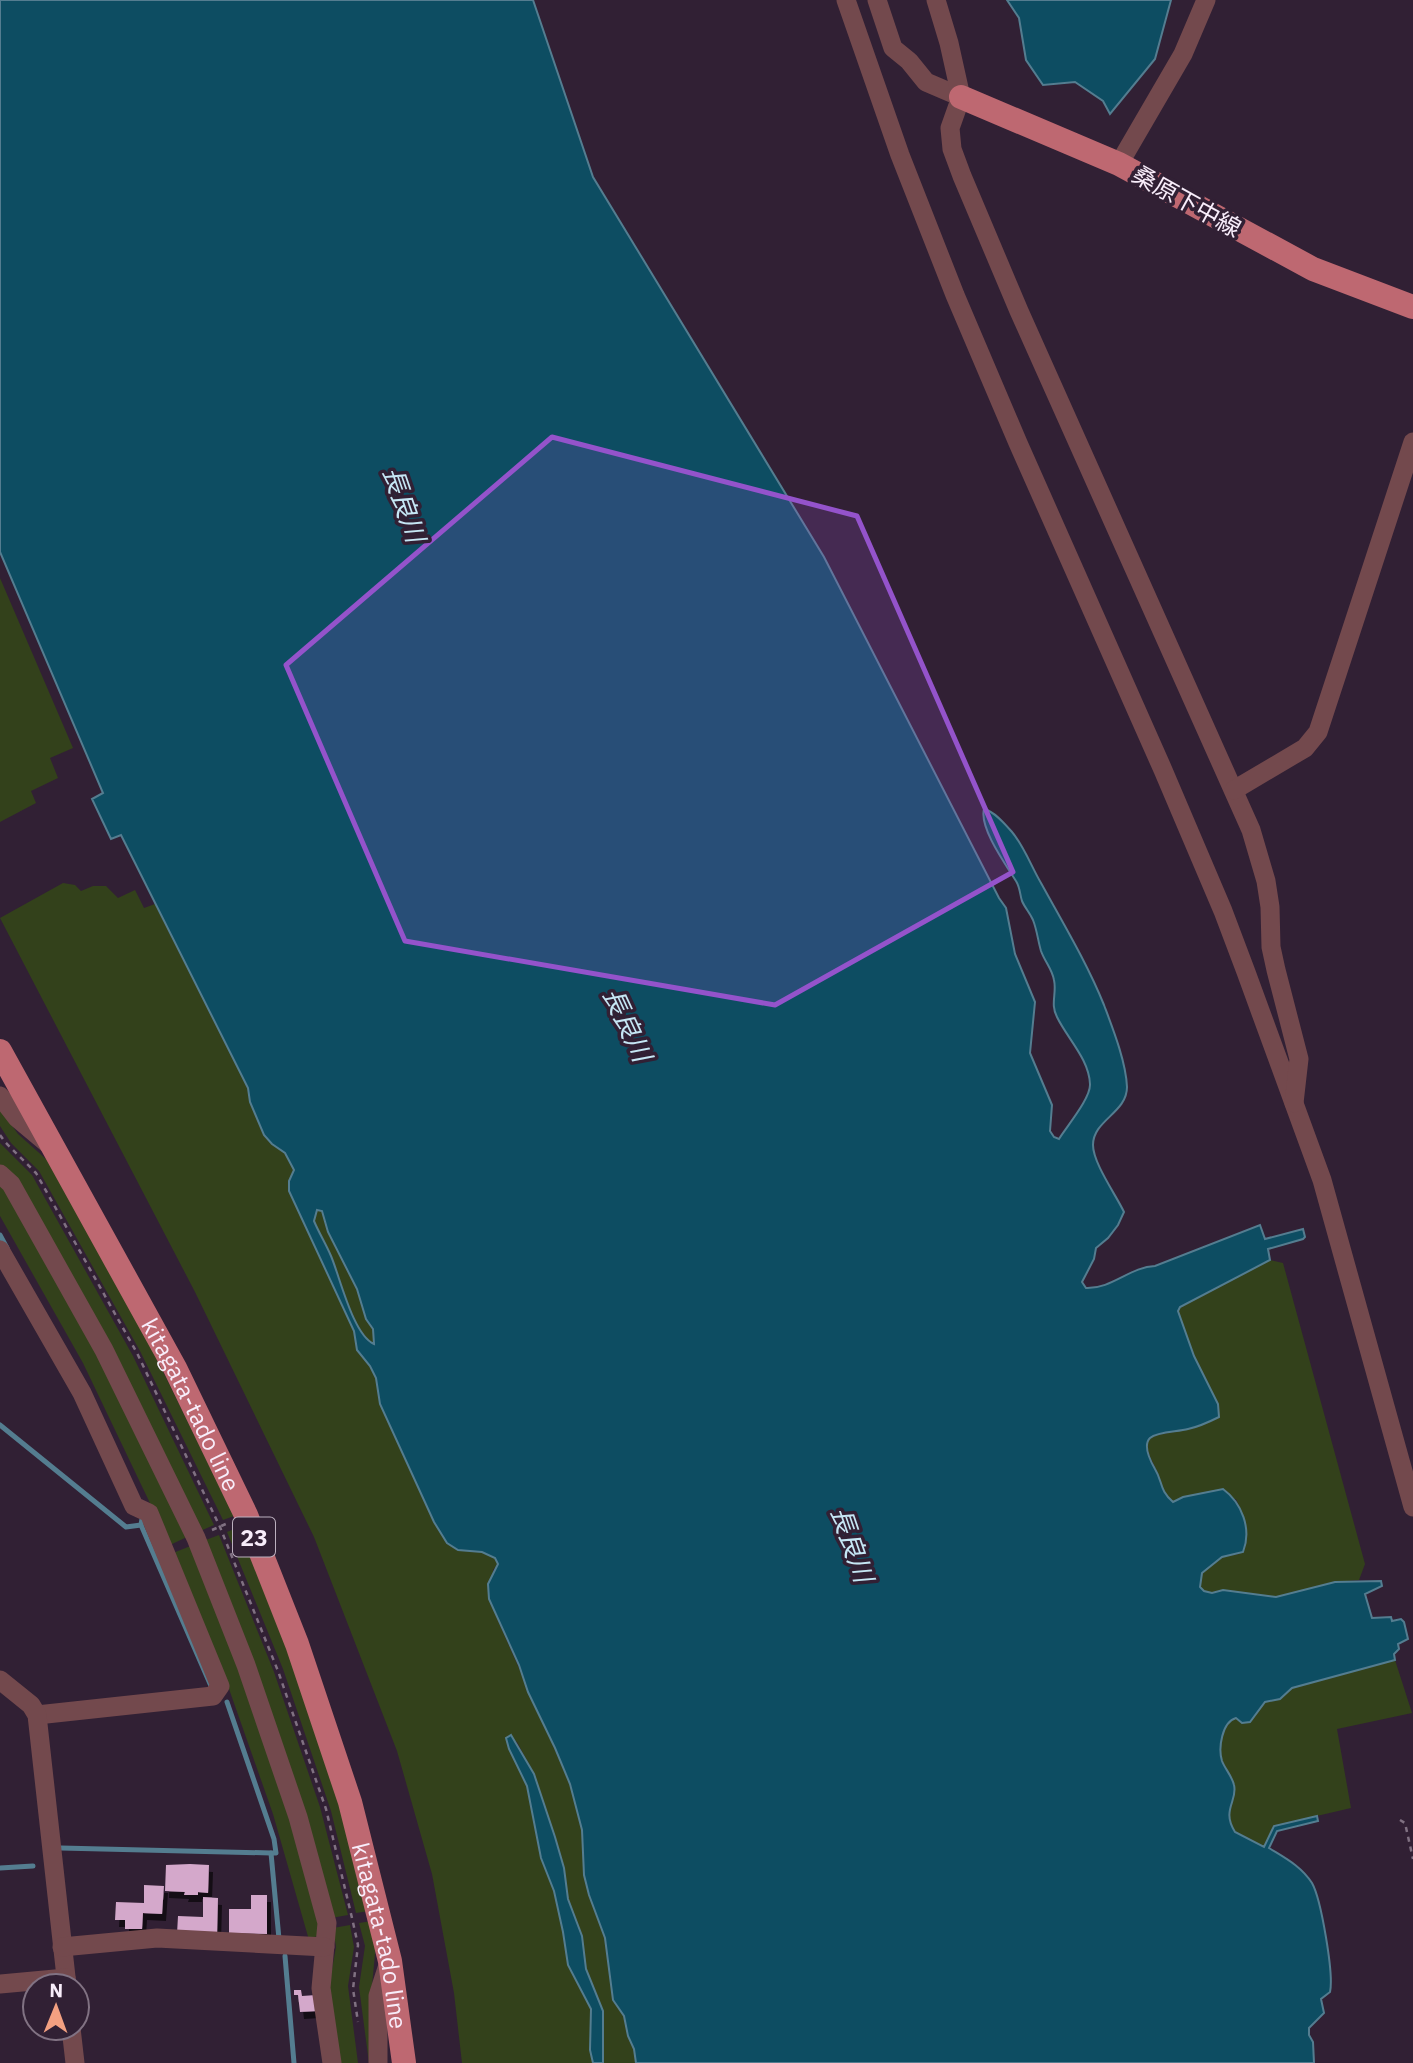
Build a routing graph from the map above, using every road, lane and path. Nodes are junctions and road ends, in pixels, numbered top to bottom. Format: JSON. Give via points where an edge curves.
{"nodes":[{"id":1,"x":846,"y":0,"type":"edge"},
{"id":2,"x":877,"y":0,"type":"edge"},
{"id":3,"x":936,"y":0,"type":"edge"},
{"id":4,"x":1206,"y":0,"type":"edge"},
{"id":5,"x":961,"y":97,"type":"junction"},
{"id":6,"x":1119,"y":164,"type":"junction"},
{"id":7,"x":1413,"y":307,"type":"edge"},
{"id":8,"x":1413,"y":442,"type":"edge"},
{"id":9,"x":1234,"y":790,"type":"junction"},
{"id":10,"x":0,"y":1051,"type":"edge"},
{"id":11,"x":0,"y":1096,"type":"edge"},
{"id":12,"x":1294,"y":1108,"type":"junction"},
{"id":13,"x":52,"y":1147,"type":"junction"},
{"id":14,"x":0,"y":1174,"type":"edge"},
{"id":15,"x":0,"y":1250,"type":"edge"},
{"id":16,"x":1413,"y":1507,"type":"edge"},
{"id":17,"x":0,"y":1680,"type":"edge"},
{"id":18,"x":37,"y":1715,"type":"junction"},
{"id":19,"x":1400,"y":1821,"type":"dead end"},
{"id":20,"x":1413,"y":1859,"type":"edge"},
{"id":21,"x":62,"y":1947,"type":"junction"},
{"id":22,"x":325,"y":1947,"type":"junction"},
{"id":23,"x":390,"y":1961,"type":"junction"},
{"id":24,"x":65,"y":1972,"type":"edge"},
{"id":25,"x":21,"y":1983,"type":"edge"},
{"id":26,"x":0,"y":1984,"type":"edge"},
{"id":27,"x":73,"y":2042,"type":"edge"},
{"id":28,"x":75,"y":2063,"type":"edge"},
{"id":29,"x":332,"y":2063,"type":"edge"},
{"id":30,"x":378,"y":2063,"type":"edge"},
{"id":31,"x":404,"y":2063,"type":"edge"}],
"edges":[{"from":1,"to":12,"type":"street","via":[[955,295],[1223,911]]},
{"from":2,"to":5,"type":"street","via":[[893,48],[926,82]]},
{"from":3,"to":5,"type":"street"},
{"from":4,"to":6,"type":"street","via":[[1183,54]]},
{"from":5,"to":6,"type":"main road","name":"桑原下中線"},
{"from":5,"to":9,"type":"street","via":[[950,128],[962,176]]},
{"from":6,"to":7,"type":"main road","name":"桑原下中線","via":[[1312,269]]},
{"from":8,"to":9,"type":"street","via":[[1318,732],[1305,748]]},
{"from":9,"to":12,"type":"street","via":[[1266,881],[1271,947],[1299,1059]]},
{"from":10,"to":13,"type":"main road","name":"kitagata-tado line","number":"23"},
{"from":11,"to":13,"type":"street","via":[[17,1118]]},
{"from":12,"to":16,"type":"street","via":[[1322,1180]]},
{"from":13,"to":23,"type":"main road","name":"kitagata-tado line","number":"23","via":[[176,1368],[246,1515],[298,1644],[351,1802]]},
{"from":14,"to":22,"type":"street","via":[[11,1184],[104,1350],[196,1538],[298,1816],[327,1923]]},
{"from":15,"to":18,"type":"street","via":[[82,1394],[135,1507],[149,1513],[220,1686],[213,1696]]},
{"from":17,"to":18,"type":"street"},
{"from":18,"to":21,"type":"street"},
{"from":19,"to":20,"type":"path","via":[[1409,1833]]},
{"from":21,"to":22,"type":"street","via":[[157,1938]]},
{"from":21,"to":24,"type":"street"},
{"from":22,"to":29,"type":"street","via":[[321,1988]]},
{"from":23,"to":30,"type":"street","via":[[378,1996]]},
{"from":23,"to":31,"type":"main road","name":"kitagata-tado line","number":"23"},
{"from":25,"to":26,"type":"street"},
{"from":27,"to":28,"type":"street"}]}
